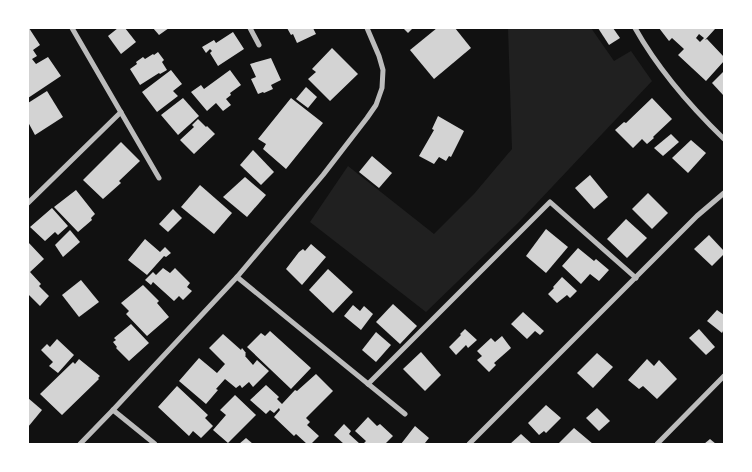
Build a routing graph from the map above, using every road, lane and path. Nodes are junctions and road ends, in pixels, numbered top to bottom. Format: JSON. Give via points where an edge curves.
{"nodes":[{"id":1,"x":72,"y":28,"type":"edge"},
{"id":2,"x":250,"y":28,"type":"edge"},
{"id":3,"x":368,"y":28,"type":"edge"},
{"id":4,"x":634,"y":28,"type":"edge"},
{"id":5,"x":259,"y":45,"type":"dead end"},
{"id":6,"x":121,"y":112,"type":"junction"},
{"id":7,"x":724,"y":139,"type":"edge"},
{"id":8,"x":159,"y":178,"type":"dead end"},
{"id":9,"x":724,"y":193,"type":"edge"},
{"id":10,"x":28,"y":203,"type":"edge"},
{"id":11,"x":237,"y":277,"type":"junction"},
{"id":12,"x":636,"y":278,"type":"junction"},
{"id":13,"x":724,"y":376,"type":"edge"},
{"id":14,"x":368,"y":384,"type":"junction"},
{"id":15,"x":113,"y":410,"type":"junction"},
{"id":16,"x":405,"y":414,"type":"dead end"},
{"id":17,"x":80,"y":444,"type":"edge"},
{"id":18,"x":155,"y":444,"type":"edge"},
{"id":19,"x":469,"y":444,"type":"edge"},
{"id":20,"x":657,"y":444,"type":"edge"}],
"edges":[{"from":1,"to":6,"type":"street"},
{"from":2,"to":5,"type":"street"},
{"from":3,"to":11,"type":"street","via":[[383,70],[382,88],[376,105]]},
{"from":4,"to":7,"type":"street","via":[[673,84]]},
{"from":6,"to":8,"type":"street"},
{"from":6,"to":10,"type":"street"},
{"from":9,"to":12,"type":"street"},
{"from":11,"to":14,"type":"street"},
{"from":11,"to":15,"type":"street"},
{"from":12,"to":14,"type":"street","via":[[550,202]]},
{"from":12,"to":19,"type":"street"},
{"from":13,"to":20,"type":"street"},
{"from":14,"to":16,"type":"street"},
{"from":15,"to":17,"type":"street"},
{"from":15,"to":18,"type":"street"}]}
